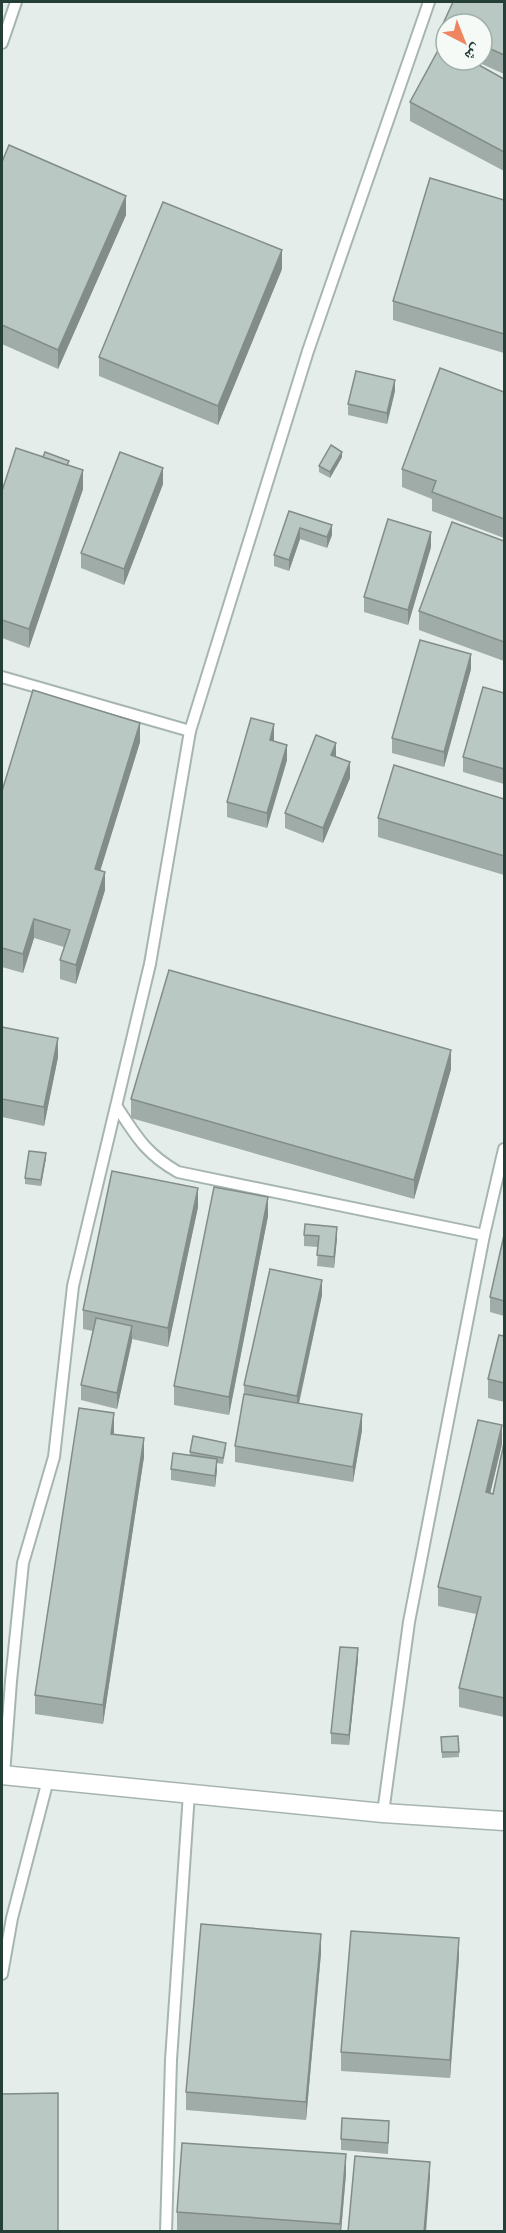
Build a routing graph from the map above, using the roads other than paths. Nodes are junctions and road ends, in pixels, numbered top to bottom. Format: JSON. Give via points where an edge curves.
{"nodes":[{"id":1,"x":16,"y":2,"type":"edge"},
{"id":2,"x":429,"y":2,"type":"edge"},
{"id":3,"x":2,"y":43,"type":"edge"},
{"id":4,"x":2,"y":677,"type":"edge"},
{"id":5,"x":189,"y":731,"type":"junction"},
{"id":6,"x":117,"y":1107,"type":"junction"},
{"id":7,"x":504,"y":1149,"type":"edge"},
{"id":8,"x":484,"y":1235,"type":"junction"},
{"id":9,"x":3,"y":1775,"type":"edge"},
{"id":10,"x":48,"y":1780,"type":"junction"},
{"id":11,"x":189,"y":1793,"type":"junction"},
{"id":12,"x":382,"y":1813,"type":"junction"},
{"id":13,"x":504,"y":1821,"type":"edge"},
{"id":14,"x":2,"y":1974,"type":"edge"},
{"id":15,"x":166,"y":2232,"type":"edge"}],
"edges":[{"from":1,"to":3,"type":"lane"},
{"from":2,"to":5,"type":"lane","via":[[308,351]]},
{"from":4,"to":5,"type":"lane"},
{"from":5,"to":6,"type":"lane","via":[[150,964]]},
{"from":6,"to":8,"type":"lane","via":[[144,1147],[178,1172]]},
{"from":6,"to":9,"type":"lane","via":[[73,1286],[54,1457],[23,1563]]},
{"from":7,"to":8,"type":"lane"},
{"from":8,"to":12,"type":"lane","via":[[409,1622]]},
{"from":9,"to":10,"type":"street"},
{"from":10,"to":11,"type":"street"},
{"from":10,"to":14,"type":"lane","via":[[12,1918]]},
{"from":11,"to":12,"type":"street"},
{"from":11,"to":15,"type":"lane","via":[[171,2060]]},
{"from":12,"to":13,"type":"street"}]}
